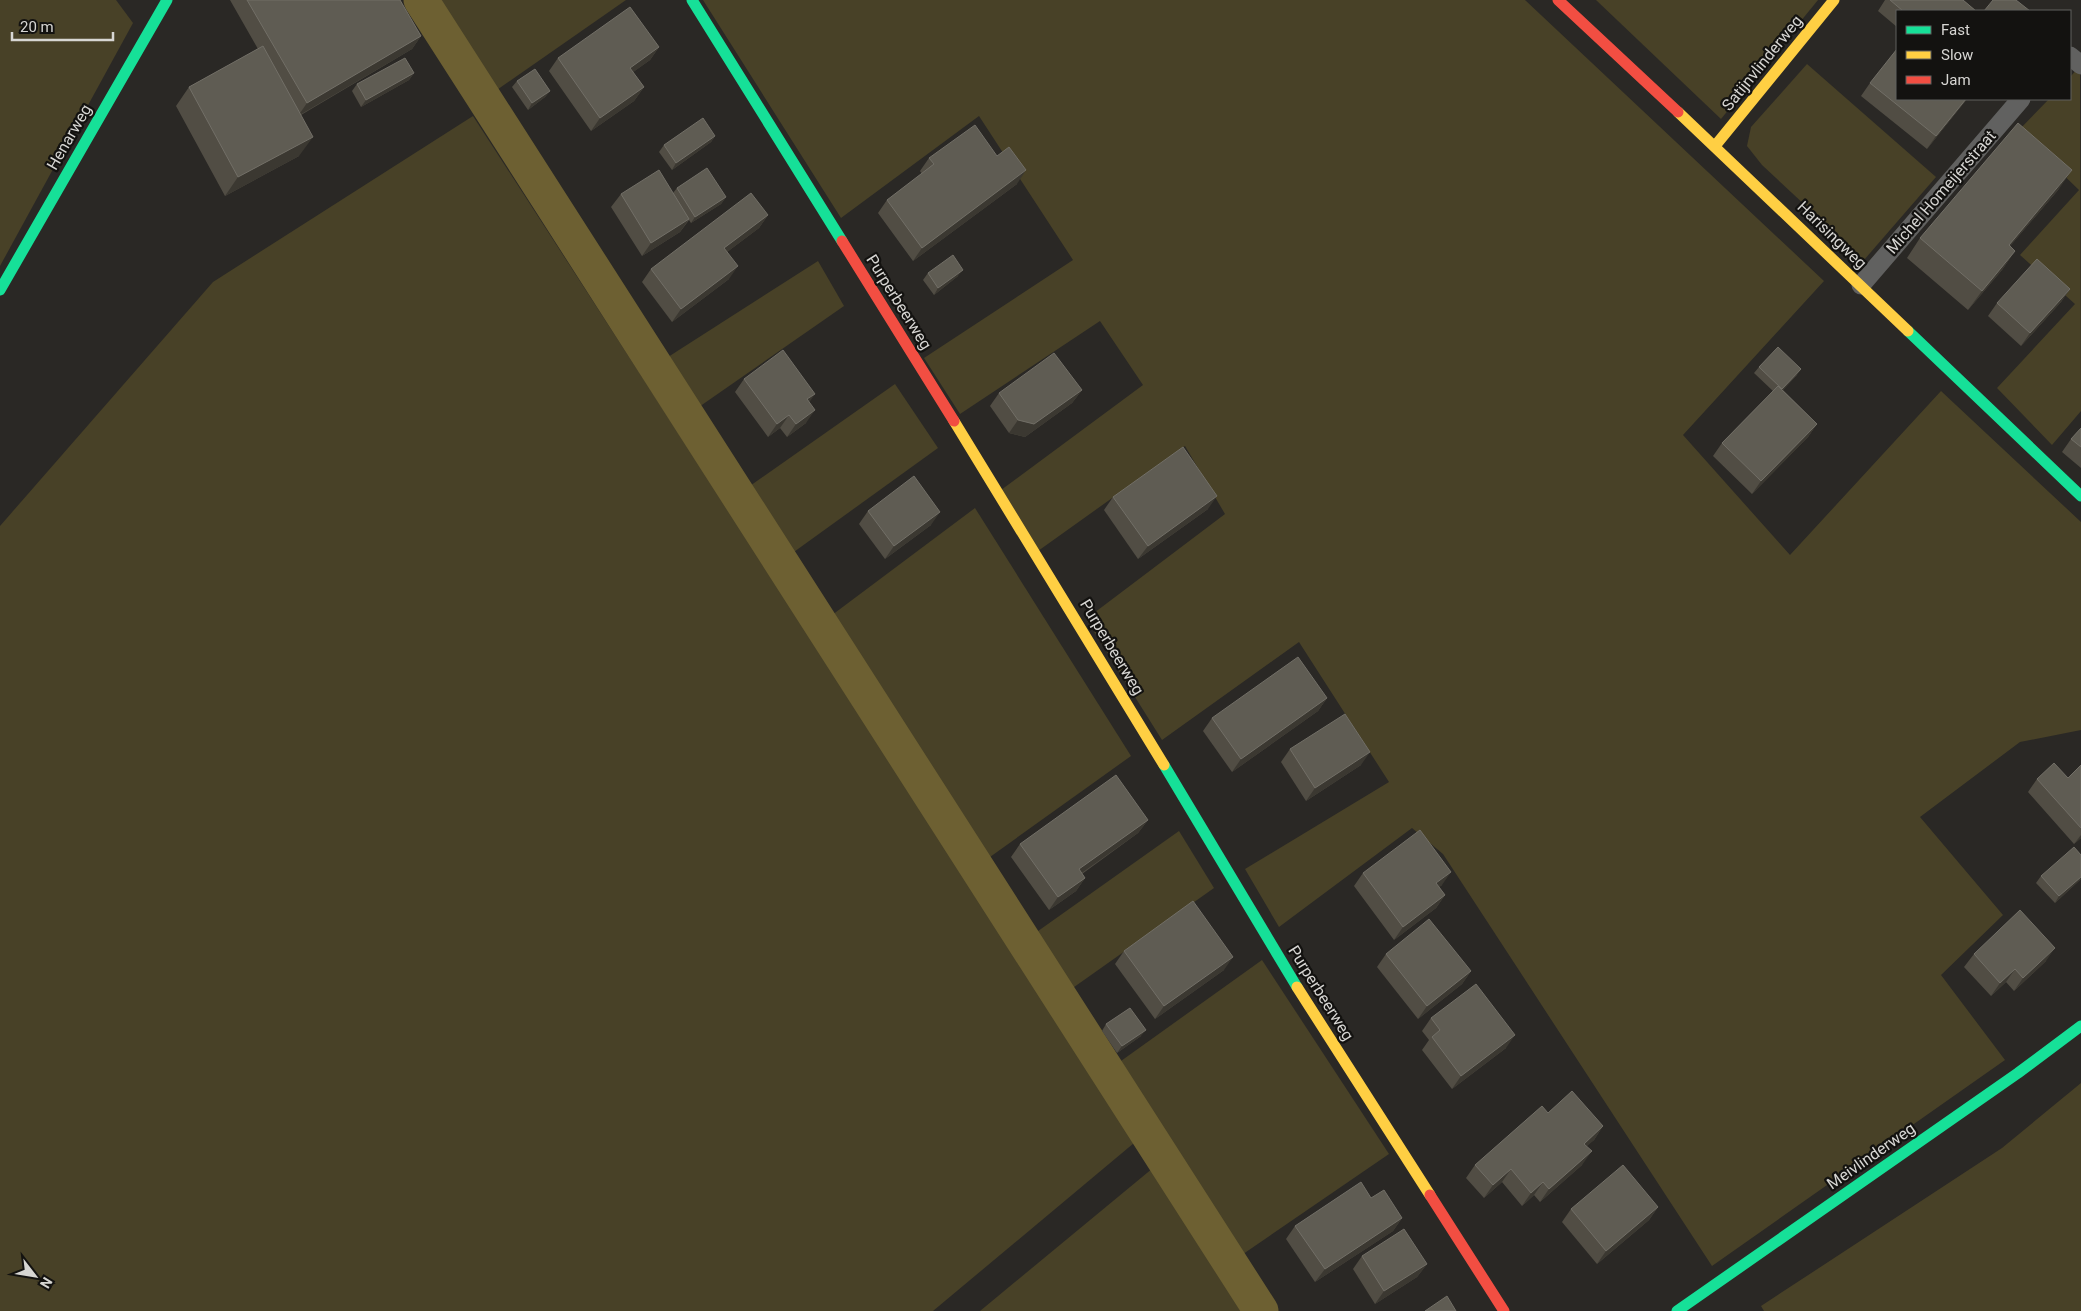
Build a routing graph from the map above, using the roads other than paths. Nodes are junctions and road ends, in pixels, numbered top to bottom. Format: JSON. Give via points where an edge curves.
{"nodes":[{"id":1,"x":167,"y":0,"type":"edge"},
{"id":2,"x":692,"y":0,"type":"edge"},
{"id":3,"x":1558,"y":0,"type":"edge"},
{"id":4,"x":1834,"y":0,"type":"edge"},
{"id":5,"x":2071,"y":57,"type":"edge"},
{"id":6,"x":2081,"y":65,"type":"edge"},
{"id":7,"x":2020,"y":100,"type":"edge"},
{"id":8,"x":1715,"y":146,"type":"junction"},
{"id":9,"x":1861,"y":285,"type":"junction"},
{"id":10,"x":0,"y":290,"type":"edge"},
{"id":11,"x":2081,"y":496,"type":"edge"},
{"id":12,"x":2081,"y":1026,"type":"edge"},
{"id":13,"x":1504,"y":1311,"type":"edge"},
{"id":14,"x":1677,"y":1311,"type":"edge"}],
"edges":[{"from":1,"to":10,"type":"street","name":"Henarweg"},
{"from":2,"to":13,"type":"street","name":"Purperbeerweg","via":[[1040,560],[1299,990]]},
{"from":3,"to":8,"type":"street","name":"Harisingweg"},
{"from":4,"to":8,"type":"street","name":"Satijnvlinderweg"},
{"from":5,"to":6,"type":"lane"},
{"from":7,"to":9,"type":"lane","name":"Michel Homeijerstraat"},
{"from":8,"to":9,"type":"street","name":"Harisingweg"},
{"from":9,"to":11,"type":"street","name":"Harisingweg"},
{"from":12,"to":14,"type":"street","name":"Meivlinderweg"}]}
